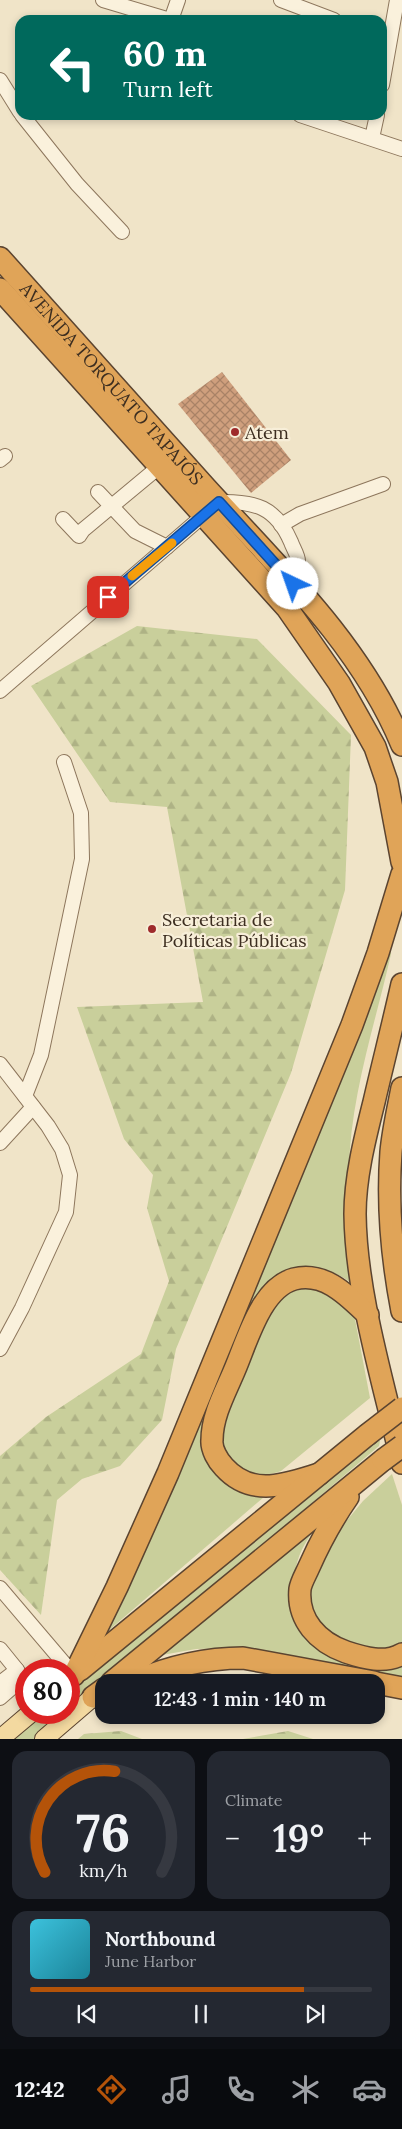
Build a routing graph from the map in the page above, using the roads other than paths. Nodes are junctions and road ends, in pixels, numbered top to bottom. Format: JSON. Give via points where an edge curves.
{"nodes":[{"id":1,"x":103,"y":0,"type":"edge"},
{"id":2,"x":178,"y":0,"type":"edge"},
{"id":3,"x":281,"y":0,"type":"edge"},
{"id":4,"x":397,"y":0,"type":"edge"},
{"id":5,"x":154,"y":15,"type":"edge"},
{"id":6,"x":173,"y":15,"type":"edge"},
{"id":7,"x":321,"y":15,"type":"edge"},
{"id":8,"x":392,"y":41,"type":"edge"},
{"id":9,"x":387,"y":63,"type":"edge"},
{"id":10,"x":0,"y":80,"type":"edge"},
{"id":11,"x":15,"y":104,"type":"edge"},
{"id":12,"x":26,"y":120,"type":"edge"},
{"id":13,"x":316,"y":120,"type":"edge"},
{"id":14,"x":376,"y":120,"type":"edge"},
{"id":15,"x":372,"y":138,"type":"junction"},
{"id":16,"x":402,"y":149,"type":"edge"},
{"id":17,"x":122,"y":232,"type":"dead end"},
{"id":18,"x":0,"y":258,"type":"edge"},
{"id":19,"x":0,"y":289,"type":"edge"},
{"id":20,"x":160,"y":466,"type":"junction"},
{"id":21,"x":382,"y":484,"type":"dead end"},
{"id":22,"x":98,"y":492,"type":"dead end"},
{"id":23,"x":111,"y":506,"type":"junction"},
{"id":24,"x":211,"y":508,"type":"junction"},
{"id":25,"x":63,"y":519,"type":"dead end"},
{"id":26,"x":281,"y":525,"type":"junction"},
{"id":27,"x":167,"y":547,"type":"junction"},
{"id":28,"x":293,"y":584,"type":"junction"},
{"id":29,"x":0,"y":691,"type":"edge"},
{"id":30,"x":396,"y":721,"type":"edge"},
{"id":31,"x":402,"y":745,"type":"edge"},
{"id":32,"x":64,"y":762,"type":"dead end"},
{"id":33,"x":402,"y":862,"type":"edge"},
{"id":34,"x":402,"y":874,"type":"edge"},
{"id":35,"x":402,"y":984,"type":"edge"},
{"id":36,"x":0,"y":1064,"type":"edge"},
{"id":37,"x":402,"y":1088,"type":"edge"},
{"id":38,"x":29,"y":1102,"type":"junction"},
{"id":39,"x":402,"y":1116,"type":"edge"},
{"id":40,"x":0,"y":1143,"type":"edge"},
{"id":41,"x":391,"y":1152,"type":"junction"},
{"id":42,"x":402,"y":1311,"type":"edge"},
{"id":43,"x":368,"y":1315,"type":"junction"},
{"id":44,"x":0,"y":1349,"type":"edge"},
{"id":45,"x":402,"y":1408,"type":"edge"},
{"id":46,"x":402,"y":1446,"type":"edge"},
{"id":47,"x":392,"y":1462,"type":"edge"},
{"id":48,"x":319,"y":1474,"type":"junction"},
{"id":49,"x":362,"y":1476,"type":"junction"},
{"id":50,"x":0,"y":1588,"type":"edge"},
{"id":51,"x":0,"y":1649,"type":"edge"},
{"id":52,"x":402,"y":1654,"type":"edge"},
{"id":53,"x":57,"y":1659,"type":"edge"},
{"id":54,"x":80,"y":1659,"type":"edge"},
{"id":55,"x":15,"y":1669,"type":"edge"},
{"id":56,"x":80,"y":1670,"type":"edge"},
{"id":57,"x":122,"y":1674,"type":"edge"},
{"id":58,"x":159,"y":1674,"type":"edge"},
{"id":59,"x":327,"y":1674,"type":"edge"},
{"id":60,"x":15,"y":1680,"type":"edge"},
{"id":61,"x":0,"y":1683,"type":"edge"},
{"id":62,"x":15,"y":1684,"type":"edge"},
{"id":63,"x":385,"y":1685,"type":"edge"},
{"id":64,"x":402,"y":1688,"type":"edge"},
{"id":65,"x":95,"y":1697,"type":"edge"},
{"id":66,"x":0,"y":1698,"type":"edge"},
{"id":67,"x":18,"y":1724,"type":"edge"},
{"id":68,"x":0,"y":1739,"type":"edge"},
{"id":69,"x":44,"y":1739,"type":"edge"}],
"edges":[{"from":1,"to":5,"type":"street"},
{"from":2,"to":6,"type":"street"},
{"from":3,"to":7,"type":"street"},
{"from":4,"to":8,"type":"street"},
{"from":8,"to":9,"type":"street"},
{"from":10,"to":11,"type":"street"},
{"from":12,"to":17,"type":"street","via":[[77,184]]},
{"from":13,"to":15,"type":"street"},
{"from":14,"to":15,"type":"street"},
{"from":15,"to":16,"type":"street"},
{"from":18,"to":24,"type":"highway","name":"AVENIDA TORQUATO TAPAJÓS"},
{"from":19,"to":20,"type":"highway","name":"AVENIDA TORQUATO TAPAJÓS"},
{"from":20,"to":23,"type":"street"},
{"from":20,"to":24,"type":"highway","name":"AVENIDA TORQUATO TAPAJÓS"},
{"from":21,"to":26,"type":"street","via":[[300,514]]},
{"from":22,"to":23,"type":"street"},
{"from":23,"to":25,"type":"street","via":[[79,536]]},
{"from":23,"to":27,"type":"street","via":[[135,531]]},
{"from":24,"to":26,"type":"street","via":[[242,501],[274,515]]},
{"from":24,"to":27,"type":"street"},
{"from":24,"to":28,"type":"highway","name":"AVENIDA TORQUATO TAPAJÓS"},
{"from":24,"to":33,"type":"highway","name":"AVENIDA TORQUATO TAPAJÓS","via":[[287,608],[376,747],[387,782]]},
{"from":26,"to":28,"type":"street","via":[[298,560]]},
{"from":27,"to":29,"type":"street"},
{"from":28,"to":30,"type":"highway","name":"AVENIDA TORQUATO TAPAJÓS","via":[[349,650]]},
{"from":30,"to":31,"type":"highway","name":"AVENIDA TORQUATO TAPAJÓS"},
{"from":32,"to":38,"type":"street","via":[[81,812],[82,859]]},
{"from":34,"to":54,"type":"highway","via":[[378,953],[345,1043],[168,1473],[117,1587]]},
{"from":35,"to":43,"type":"highway","via":[[359,1170],[355,1213],[358,1257]]},
{"from":36,"to":38,"type":"street"},
{"from":37,"to":41,"type":"highway"},
{"from":38,"to":40,"type":"street"},
{"from":38,"to":44,"type":"street","via":[[62,1149],[70,1175],[66,1212]]},
{"from":39,"to":41,"type":"highway"},
{"from":41,"to":42,"type":"highway","via":[[391,1229]]},
{"from":43,"to":47,"type":"highway"},
{"from":43,"to":48,"type":"highway","via":[[336,1286],[313,1278],[294,1280],[279,1287],[263,1304],[214,1419],[211,1442],[219,1461],[232,1475],[255,1486],[280,1486]]},
{"from":45,"to":48,"type":"highway","bridge":true},
{"from":46,"to":47,"type":"highway","bridge":true},
{"from":47,"to":49,"type":"highway"},
{"from":48,"to":56,"type":"highway"},
{"from":49,"to":52,"type":"highway","via":[[327,1528],[300,1587],[300,1608],[320,1638],[336,1648],[376,1660],[394,1659]]},
{"from":49,"to":57,"type":"highway"},
{"from":50,"to":53,"type":"street"},
{"from":51,"to":55,"type":"street"},
{"from":58,"to":59,"type":"highway","via":[[194,1663],[227,1658],[243,1658]]},
{"from":60,"to":61,"type":"street"},
{"from":62,"to":66,"type":"street"},
{"from":63,"to":64,"type":"highway"},
{"from":65,"to":69,"type":"main road"},
{"from":67,"to":68,"type":"main road"}]}
